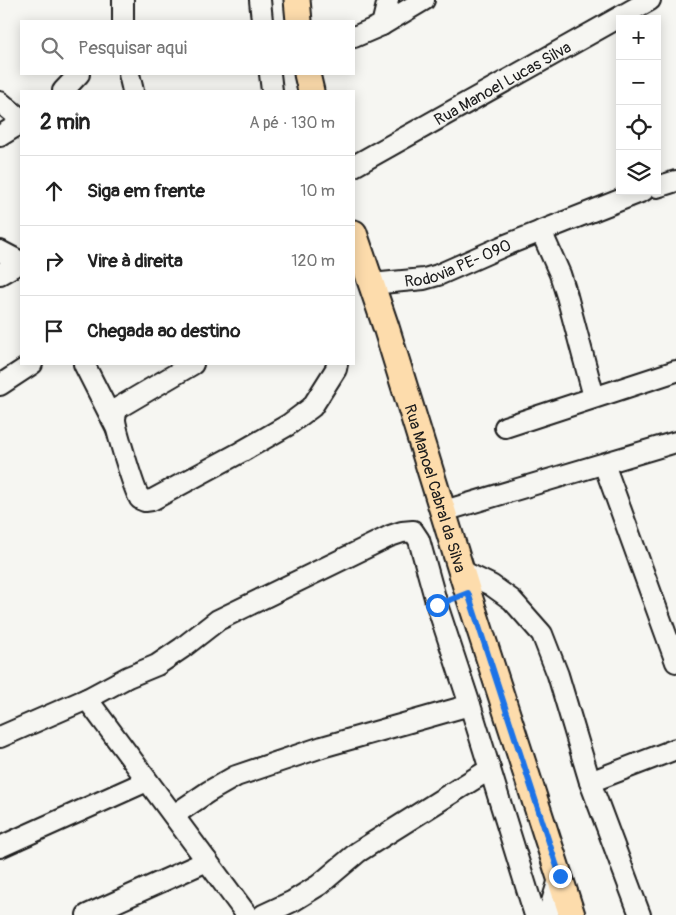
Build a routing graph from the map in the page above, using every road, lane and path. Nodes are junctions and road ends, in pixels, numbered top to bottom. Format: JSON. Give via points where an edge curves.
{"nodes":[{"id":1,"x":123,"y":0,"type":"edge"},
{"id":2,"x":260,"y":0,"type":"edge"},
{"id":3,"x":297,"y":0,"type":"edge"},
{"id":4,"x":309,"y":0,"type":"edge"},
{"id":5,"x":388,"y":0,"type":"edge"},
{"id":6,"x":424,"y":0,"type":"edge"},
{"id":7,"x":650,"y":0,"type":"edge"},
{"id":8,"x":630,"y":5,"type":"edge"},
{"id":9,"x":123,"y":20,"type":"edge"},
{"id":10,"x":262,"y":20,"type":"edge"},
{"id":11,"x":300,"y":20,"type":"edge"},
{"id":12,"x":300,"y":20,"type":"edge"},
{"id":13,"x":382,"y":25,"type":"junction"},
{"id":14,"x":355,"y":37,"type":"edge"},
{"id":15,"x":78,"y":75,"type":"edge"},
{"id":16,"x":129,"y":75,"type":"edge"},
{"id":17,"x":270,"y":75,"type":"edge"},
{"id":18,"x":64,"y":90,"type":"edge"},
{"id":19,"x":132,"y":90,"type":"edge"},
{"id":20,"x":272,"y":90,"type":"edge"},
{"id":21,"x":0,"y":102,"type":"edge"},
{"id":22,"x":20,"y":118,"type":"edge"},
{"id":23,"x":20,"y":124,"type":"edge"},
{"id":24,"x":0,"y":136,"type":"edge"},
{"id":25,"x":355,"y":165,"type":"edge"},
{"id":26,"x":676,"y":181,"type":"edge"},
{"id":27,"x":661,"y":186,"type":"edge"},
{"id":28,"x":633,"y":195,"type":"edge"},
{"id":29,"x":542,"y":231,"type":"junction"},
{"id":30,"x":355,"y":236,"type":"edge"},
{"id":31,"x":0,"y":251,"type":"edge"},
{"id":32,"x":20,"y":261,"type":"edge"},
{"id":33,"x":20,"y":263,"type":"edge"},
{"id":34,"x":0,"y":274,"type":"edge"},
{"id":35,"x":371,"y":284,"type":"junction"},
{"id":36,"x":30,"y":365,"type":"edge"},
{"id":37,"x":85,"y":365,"type":"edge"},
{"id":38,"x":192,"y":365,"type":"edge"},
{"id":39,"x":337,"y":365,"type":"edge"},
{"id":40,"x":676,"y":371,"type":"edge"},
{"id":41,"x":0,"y":385,"type":"edge"},
{"id":42,"x":594,"y":397,"type":"junction"},
{"id":43,"x":117,"y":417,"type":"junction"},
{"id":44,"x":505,"y":427,"type":"dead end"},
{"id":45,"x":676,"y":442,"type":"edge"},
{"id":46,"x":604,"y":464,"type":"junction"},
{"id":47,"x":444,"y":511,"type":"junction"},
{"id":48,"x":465,"y":582,"type":"junction"},
{"id":49,"x":437,"y":605,"type":"junction"},
{"id":50,"x":676,"y":662,"type":"edge"},
{"id":51,"x":87,"y":699,"type":"junction"},
{"id":52,"x":470,"y":705,"type":"junction"},
{"id":53,"x":0,"y":737,"type":"edge"},
{"id":54,"x":676,"y":748,"type":"edge"},
{"id":55,"x":490,"y":769,"type":"junction"},
{"id":56,"x":147,"y":780,"type":"junction"},
{"id":57,"x":590,"y":782,"type":"junction"},
{"id":58,"x":174,"y":815,"type":"junction"},
{"id":59,"x":0,"y":847,"type":"edge"},
{"id":60,"x":206,"y":861,"type":"junction"},
{"id":61,"x":560,"y":876,"type":"junction"},
{"id":62,"x":87,"y":915,"type":"edge"},
{"id":63,"x":247,"y":915,"type":"edge"},
{"id":64,"x":263,"y":915,"type":"edge"},
{"id":65,"x":535,"y":915,"type":"edge"},
{"id":66,"x":548,"y":915,"type":"edge"},
{"id":67,"x":572,"y":915,"type":"edge"},
{"id":68,"x":640,"y":915,"type":"edge"}],
"edges":[{"from":1,"to":9,"type":"street"},
{"from":2,"to":10,"type":"street"},
{"from":3,"to":11,"type":"main road"},
{"from":4,"to":12,"type":"street"},
{"from":5,"to":13,"type":"street"},
{"from":6,"to":13,"type":"street"},
{"from":7,"to":8,"type":"street","name":"Rua Manoel Lucas Silva"},
{"from":8,"to":25,"type":"street","name":"Rua Manoel Lucas Silva"},
{"from":13,"to":14,"type":"street"},
{"from":15,"to":18,"type":"street"},
{"from":16,"to":19,"type":"street"},
{"from":17,"to":20,"type":"street"},
{"from":21,"to":22,"type":"street"},
{"from":23,"to":24,"type":"street"},
{"from":26,"to":27,"type":"street"},
{"from":28,"to":29,"type":"street","name":"Rodovia PE- 090"},
{"from":29,"to":35,"type":"street","name":"Rodovia PE- 090","via":[[424,279]]},
{"from":29,"to":42,"type":"street","via":[[564,289]]},
{"from":30,"to":35,"type":"main road","name":"Rua Manoel Cabral da Silva"},
{"from":31,"to":32,"type":"street"},
{"from":33,"to":34,"type":"street"},
{"from":35,"to":47,"type":"main road","name":"Rua Manoel Cabral da Silva"},
{"from":36,"to":41,"type":"street"},
{"from":37,"to":43,"type":"street"},
{"from":38,"to":43,"type":"street"},
{"from":39,"to":43,"type":"street","via":[[312,406],[288,425],[145,502],[139,497]]},
{"from":40,"to":42,"type":"street"},
{"from":42,"to":44,"type":"street"},
{"from":45,"to":46,"type":"street"},
{"from":46,"to":47,"type":"street"},
{"from":46,"to":50,"type":"street"},
{"from":47,"to":48,"type":"main road","name":"Rua Manoel Cabral da Silva"},
{"from":48,"to":49,"type":"street"},
{"from":48,"to":57,"type":"street","via":[[491,585],[512,600],[542,634],[558,675]]},
{"from":48,"to":61,"type":"main road","name":"Rua Manoel Cabral da Silva"},
{"from":49,"to":51,"type":"street","via":[[419,540],[413,532],[402,532],[218,620],[157,665]]},
{"from":49,"to":52,"type":"street"},
{"from":51,"to":53,"type":"street"},
{"from":51,"to":56,"type":"street"},
{"from":52,"to":55,"type":"street"},
{"from":52,"to":58,"type":"street","via":[[322,747],[236,776]]},
{"from":54,"to":57,"type":"street"},
{"from":55,"to":64,"type":"street","via":[[358,852],[319,885]]},
{"from":55,"to":65,"type":"street"},
{"from":56,"to":58,"type":"street"},
{"from":56,"to":59,"type":"street"},
{"from":57,"to":68,"type":"street"},
{"from":58,"to":60,"type":"street"},
{"from":60,"to":62,"type":"street"},
{"from":60,"to":63,"type":"street"},
{"from":61,"to":66,"type":"street"},
{"from":61,"to":67,"type":"main road","name":"Rua Manoel Cabral da Silva"}]}
